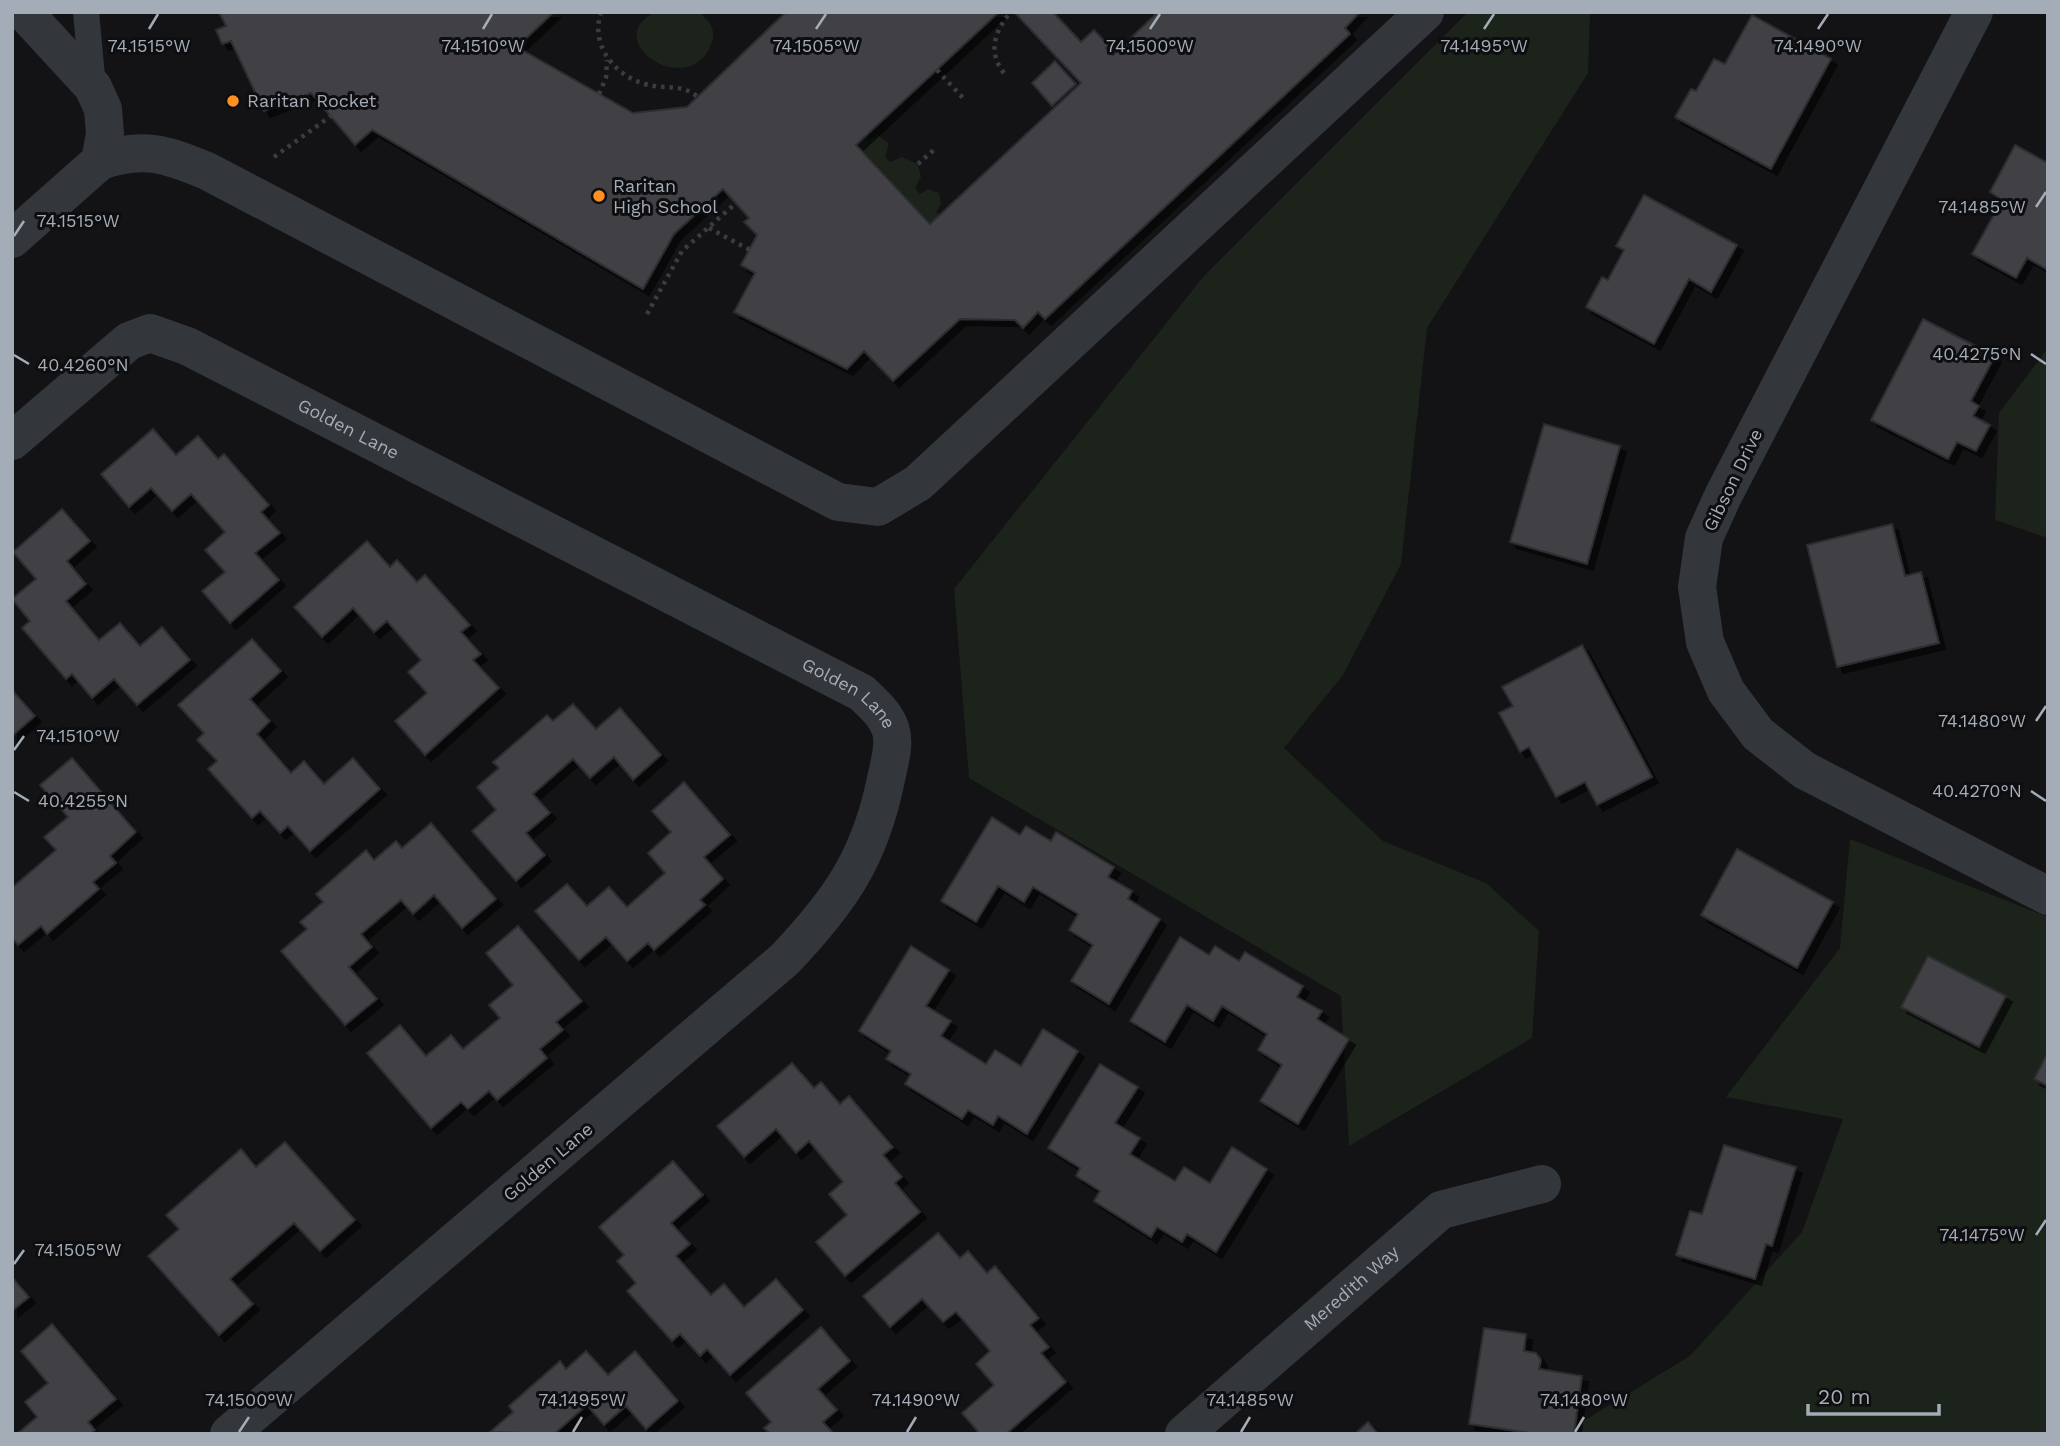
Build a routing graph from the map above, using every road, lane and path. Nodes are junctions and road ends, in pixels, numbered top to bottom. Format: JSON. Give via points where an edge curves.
{"nodes":[{"id":1,"x":24,"y":12,"type":"edge"},
{"id":2,"x":86,"y":12,"type":"edge"},
{"id":3,"x":601,"y":12,"type":"edge"},
{"id":4,"x":1011,"y":12,"type":"edge"},
{"id":5,"x":1425,"y":12,"type":"edge"},
{"id":6,"x":1974,"y":12,"type":"edge"},
{"id":7,"x":607,"y":59,"type":"junction"},
{"id":8,"x":937,"y":70,"type":"dead end"},
{"id":9,"x":1004,"y":73,"type":"dead end"},
{"id":10,"x":93,"y":87,"type":"junction"},
{"id":11,"x":599,"y":94,"type":"dead end"},
{"id":12,"x":698,"y":97,"type":"dead end"},
{"id":13,"x":964,"y":99,"type":"dead end"},
{"id":14,"x":331,"y":116,"type":"dead end"},
{"id":15,"x":936,"y":148,"type":"dead end"},
{"id":16,"x":274,"y":157,"type":"dead end"},
{"id":17,"x":100,"y":161,"type":"junction"},
{"id":18,"x":918,"y":164,"type":"dead end"},
{"id":19,"x":736,"y":203,"type":"dead end"},
{"id":20,"x":709,"y":228,"type":"junction"},
{"id":21,"x":12,"y":239,"type":"edge"},
{"id":22,"x":750,"y":250,"type":"dead end"},
{"id":23,"x":648,"y":314,"type":"dead end"},
{"id":24,"x":12,"y":442,"type":"edge"},
{"id":25,"x":2048,"y":896,"type":"edge"},
{"id":26,"x":1542,"y":1184,"type":"dead end"},
{"id":27,"x":229,"y":1434,"type":"edge"},
{"id":28,"x":1184,"y":1434,"type":"edge"}],
"edges":[{"from":1,"to":10,"type":"street"},
{"from":2,"to":10,"type":"lane"},
{"from":3,"to":7,"type":"path","via":[[598,32]]},
{"from":4,"to":9,"type":"path","via":[[999,27],[994,49]]},
{"from":5,"to":17,"type":"street","via":[[918,483],[878,507],[838,502],[207,171],[151,152],[124,153]]},
{"from":6,"to":25,"type":"street","name":"Gibson Drive","via":[[1723,496],[1704,538],[1697,587],[1704,642],[1726,691],[1758,734],[1804,770]]},
{"from":7,"to":11,"type":"path"},
{"from":7,"to":12,"type":"path","via":[[641,83],[684,87]]},
{"from":8,"to":13,"type":"path"},
{"from":10,"to":17,"type":"street","via":[[103,109]]},
{"from":14,"to":16,"type":"path"},
{"from":15,"to":18,"type":"path"},
{"from":17,"to":21,"type":"street"},
{"from":19,"to":20,"type":"path"},
{"from":20,"to":22,"type":"path"},
{"from":20,"to":23,"type":"path","via":[[682,251]]},
{"from":24,"to":27,"type":"street","name":"Golden Lane","via":[[129,341],[150,333],[187,346],[862,693],[883,714],[892,732],[871,838],[855,871],[818,925],[775,968]]},
{"from":26,"to":28,"type":"street","name":"Meredith Way","via":[[1441,1210]]}]}
